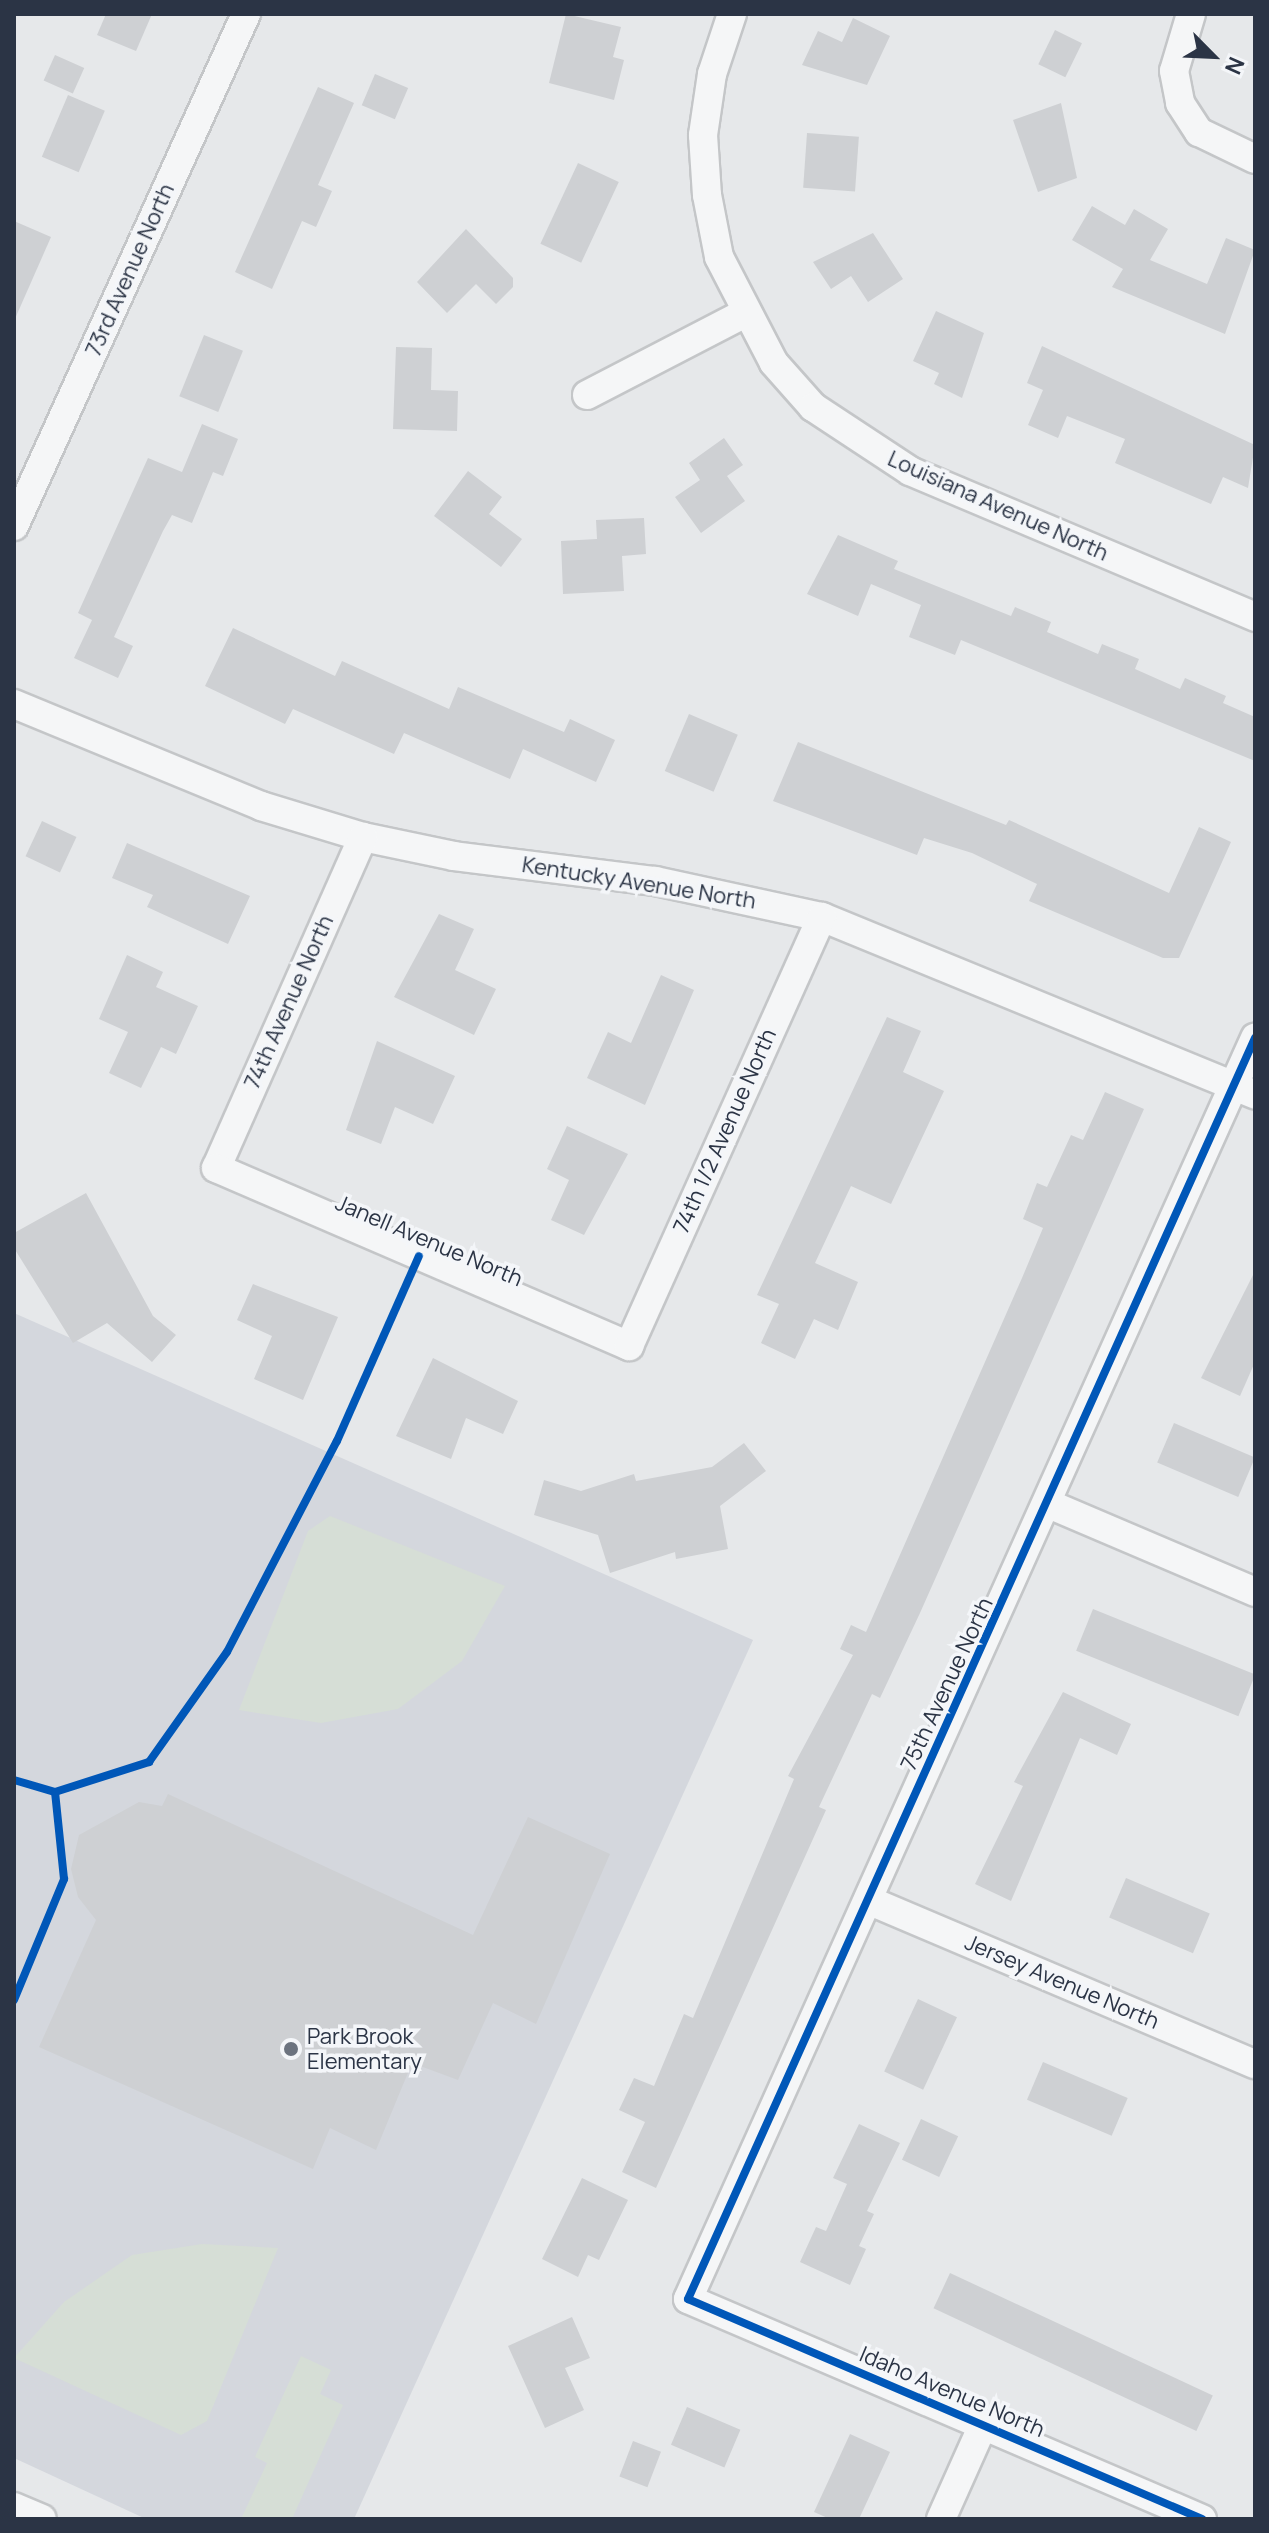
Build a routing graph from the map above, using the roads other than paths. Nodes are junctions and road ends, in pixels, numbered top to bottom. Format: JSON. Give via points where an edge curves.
{"nodes":[{"id":1,"x":246,"y":14,"type":"edge"},
{"id":2,"x":732,"y":14,"type":"edge"},
{"id":3,"x":1191,"y":14,"type":"edge"},
{"id":4,"x":1255,"y":159,"type":"edge"},
{"id":5,"x":743,"y":314,"type":"junction"},
{"id":6,"x":587,"y":395,"type":"dead end"},
{"id":7,"x":14,"y":526,"type":"edge"},
{"id":8,"x":1255,"y":617,"type":"edge"},
{"id":9,"x":14,"y":704,"type":"edge"},
{"id":10,"x":363,"y":837,"type":"junction"},
{"id":11,"x":822,"y":917,"type":"junction"},
{"id":12,"x":1255,"y":1038,"type":"edge"},
{"id":13,"x":1246,"y":1091,"type":"edge"},
{"id":14,"x":216,"y":1168,"type":"joint"},
{"id":15,"x":629,"y":1346,"type":"joint"},
{"id":16,"x":1049,"y":1504,"type":"junction"},
{"id":17,"x":1255,"y":1592,"type":"edge"},
{"id":18,"x":868,"y":1900,"type":"junction"},
{"id":19,"x":1255,"y":2064,"type":"edge"},
{"id":20,"x":688,"y":2299,"type":"joint"},
{"id":21,"x":983,"y":2425,"type":"junction"},
{"id":22,"x":14,"y":2507,"type":"edge"},
{"id":23,"x":42,"y":2519,"type":"edge"},
{"id":24,"x":941,"y":2519,"type":"edge"},
{"id":25,"x":1202,"y":2519,"type":"edge"}],
"edges":[{"from":1,"to":7,"type":"street","name":"73rd Avenue North"},
{"from":2,"to":5,"type":"street","via":[[712,74],[703,135],[719,257]]},
{"from":3,"to":4,"type":"street","via":[[1174,71],[1180,103],[1199,132]]},
{"from":5,"to":6,"type":"street"},
{"from":5,"to":8,"type":"street","name":"Louisiana Avenue North","via":[[813,407],[859,442]]},
{"from":9,"to":10,"type":"street","name":"Kentucky Avenue North","via":[[261,806]]},
{"from":10,"to":11,"type":"street","name":"Kentucky Avenue North","via":[[454,856],[655,881]]},
{"from":10,"to":14,"type":"street","name":"74th Avenue North"},
{"from":11,"to":13,"type":"street","name":"Kentucky Avenue North"},
{"from":11,"to":15,"type":"street","name":"74th 1/2 Avenue North"},
{"from":12,"to":13,"type":"street","name":"75th Avenue North"},
{"from":13,"to":16,"type":"street","name":"75th Avenue North"},
{"from":14,"to":15,"type":"street","name":"Janell Avenue North"},
{"from":16,"to":17,"type":"street"},
{"from":16,"to":18,"type":"street","name":"75th Avenue North"},
{"from":18,"to":19,"type":"street","name":"Jersey Avenue North"},
{"from":18,"to":20,"type":"street","name":"75th Avenue North"},
{"from":20,"to":21,"type":"street","name":"Idaho Avenue North"},
{"from":21,"to":24,"type":"street"},
{"from":21,"to":25,"type":"street","name":"Idaho Avenue North"},
{"from":22,"to":23,"type":"street"}]}
